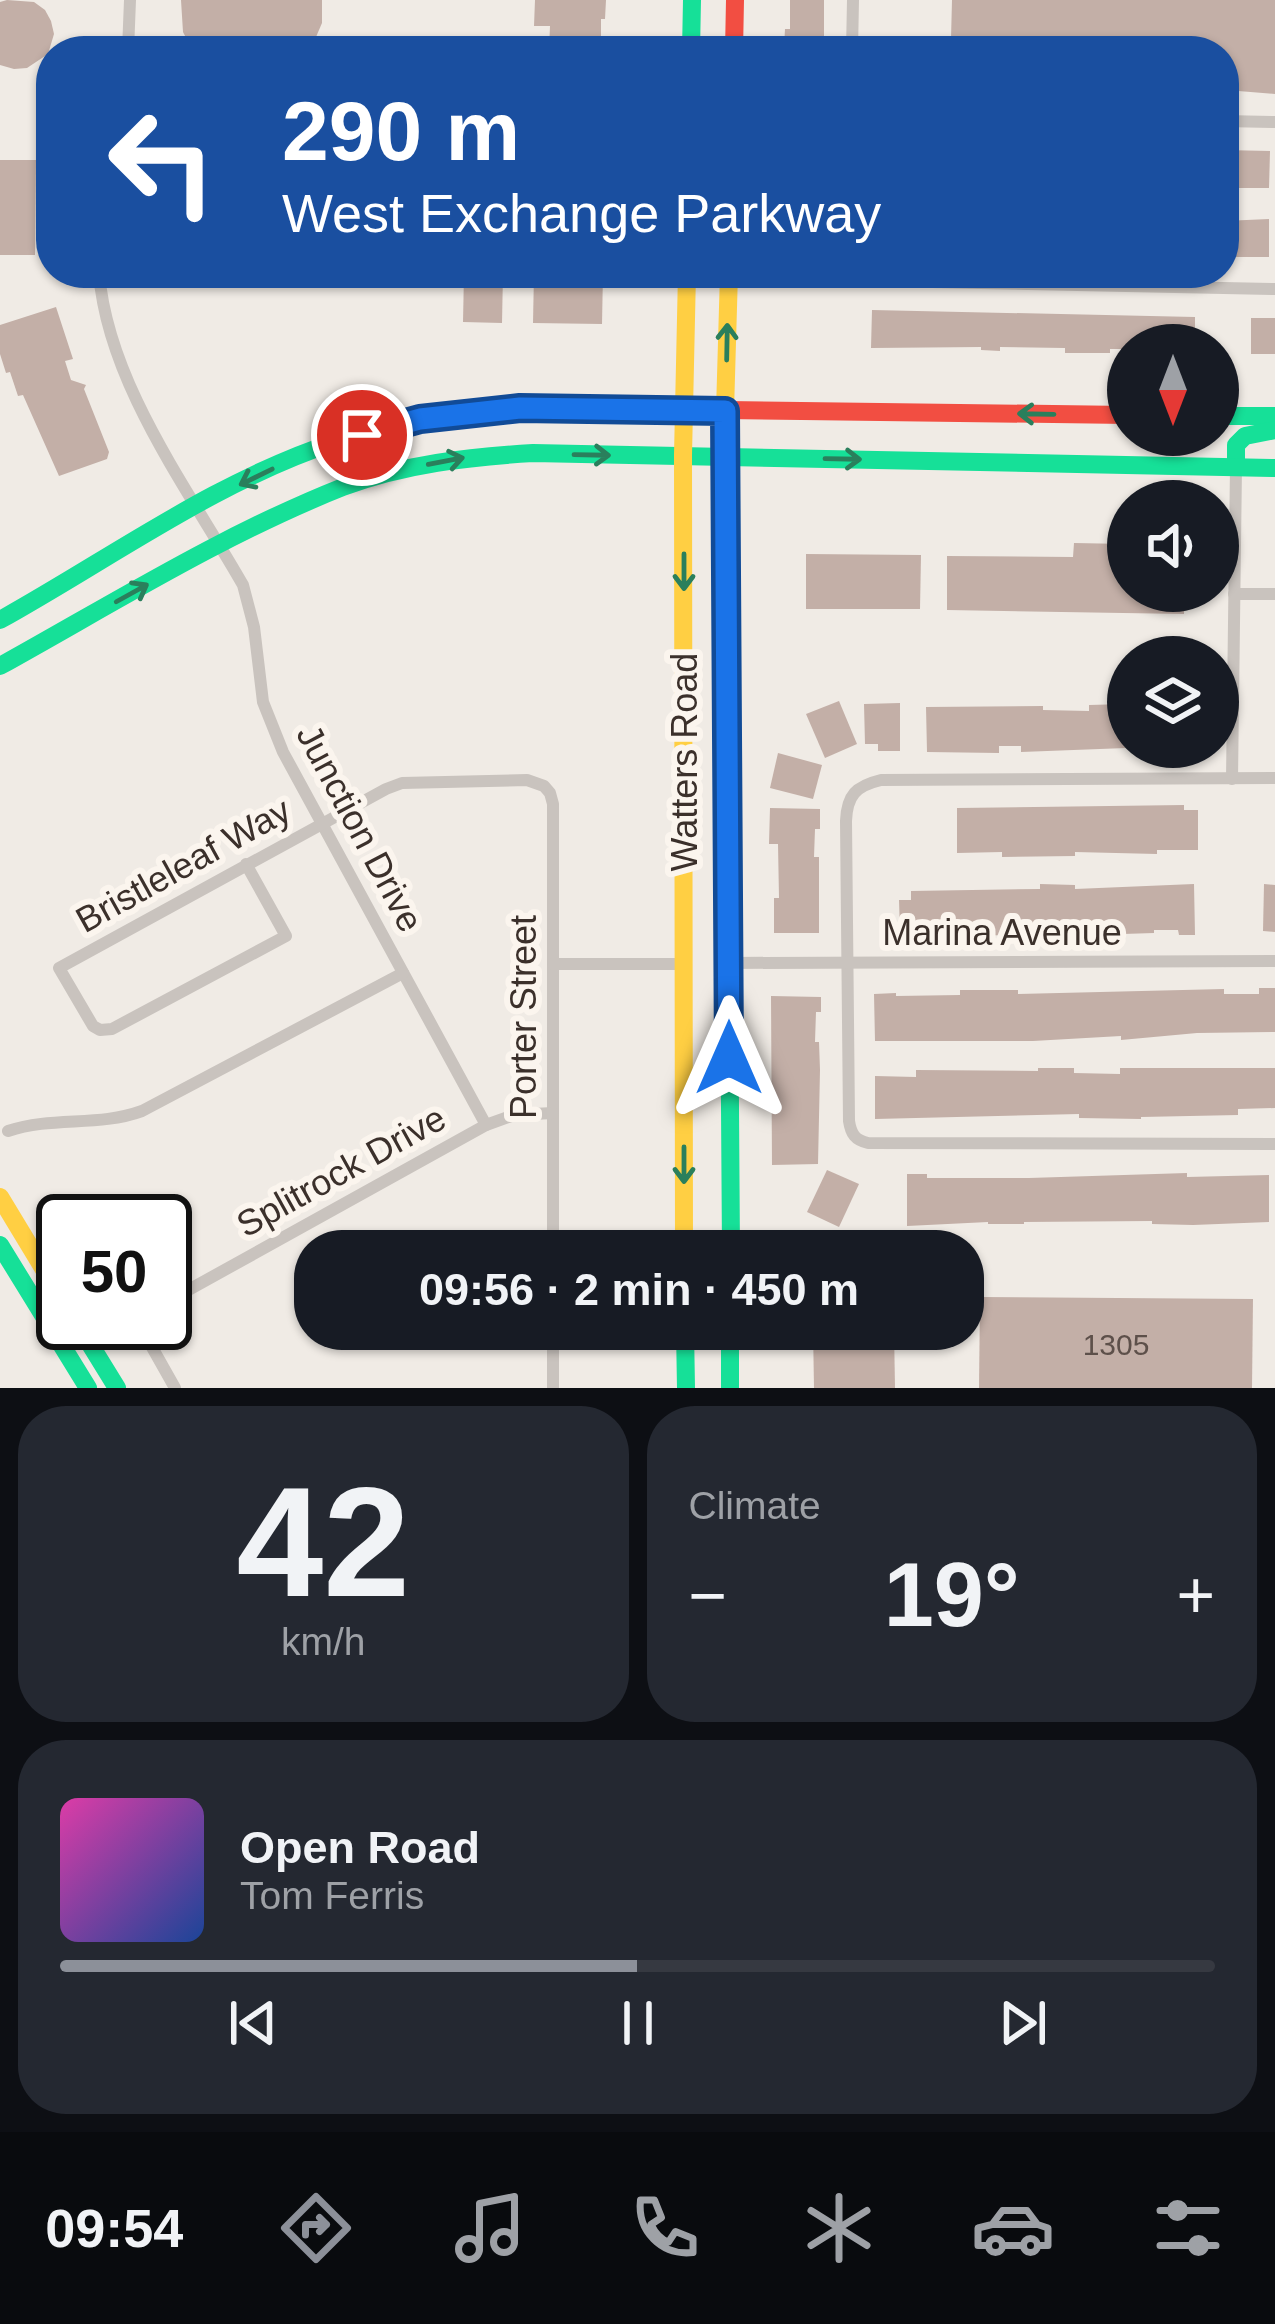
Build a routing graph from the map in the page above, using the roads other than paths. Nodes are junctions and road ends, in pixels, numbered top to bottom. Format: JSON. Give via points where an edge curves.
{"nodes":[{"id":1,"x":130,"y":0,"type":"edge"},
{"id":2,"x":692,"y":0,"type":"edge"},
{"id":3,"x":735,"y":0,"type":"edge"},
{"id":4,"x":853,"y":0,"type":"edge"},
{"id":5,"x":129,"y":36,"type":"edge"},
{"id":6,"x":691,"y":36,"type":"edge"},
{"id":7,"x":734,"y":36,"type":"edge"},
{"id":8,"x":852,"y":36,"type":"edge"},
{"id":9,"x":1239,"y":121,"type":"edge"},
{"id":10,"x":1275,"y":122,"type":"edge"},
{"id":11,"x":101,"y":288,"type":"edge"},
{"id":12,"x":687,"y":288,"type":"edge"},
{"id":13,"x":729,"y":288,"type":"edge"},
{"id":14,"x":1226,"y":288,"type":"edge"},
{"id":15,"x":1275,"y":289,"type":"edge"},
{"id":16,"x":684,"y":410,"type":"junction"},
{"id":17,"x":725,"y":411,"type":"junction"},
{"id":18,"x":1107,"y":415,"type":"edge"},
{"id":19,"x":1239,"y":416,"type":"edge"},
{"id":20,"x":1275,"y":416,"type":"edge"},
{"id":21,"x":1275,"y":430,"type":"edge"},
{"id":22,"x":683,"y":455,"type":"junction"},
{"id":23,"x":726,"y":456,"type":"junction"},
{"id":24,"x":1236,"y":467,"type":"junction"},
{"id":25,"x":1275,"y":468,"type":"edge"},
{"id":26,"x":1236,"y":480,"type":"edge"},
{"id":27,"x":198,"y":507,"type":"junction"},
{"id":28,"x":220,"y":545,"type":"junction"},
{"id":29,"x":1239,"y":594,"type":"edge"},
{"id":30,"x":1275,"y":594,"type":"edge"},
{"id":31,"x":1234,"y":612,"type":"edge"},
{"id":32,"x":0,"y":620,"type":"edge"},
{"id":33,"x":0,"y":666,"type":"edge"},
{"id":34,"x":1275,"y":778,"type":"edge"},
{"id":35,"x":1232,"y":779,"type":"junction"},
{"id":36,"x":544,"y":786,"type":"joint"},
{"id":37,"x":322,"y":824,"type":"junction"},
{"id":38,"x":246,"y":864,"type":"junction"},
{"id":39,"x":1275,"y":961,"type":"edge"},
{"id":40,"x":729,"y":963,"type":"junction"},
{"id":41,"x":848,"y":963,"type":"junction"},
{"id":42,"x":553,"y":964,"type":"junction"},
{"id":43,"x":684,"y":964,"type":"junction"},
{"id":44,"x":403,"y":974,"type":"junction"},
{"id":45,"x":553,"y":1112,"type":"junction"},
{"id":46,"x":486,"y":1125,"type":"junction"},
{"id":47,"x":3,"y":1134,"type":"edge"},
{"id":48,"x":1275,"y":1144,"type":"edge"},
{"id":49,"x":0,"y":1198,"type":"edge"},
{"id":50,"x":553,"y":1230,"type":"edge"},
{"id":51,"x":684,"y":1230,"type":"edge"},
{"id":52,"x":731,"y":1230,"type":"edge"},
{"id":53,"x":0,"y":1244,"type":"edge"},
{"id":54,"x":36,"y":1256,"type":"edge"},
{"id":55,"x":192,"y":1288,"type":"edge"},
{"id":56,"x":93,"y":1350,"type":"edge"},
{"id":57,"x":154,"y":1350,"type":"edge"},
{"id":58,"x":553,"y":1350,"type":"edge"},
{"id":59,"x":685,"y":1350,"type":"edge"},
{"id":60,"x":730,"y":1350,"type":"edge"},
{"id":61,"x":88,"y":1388,"type":"edge"},
{"id":62,"x":116,"y":1388,"type":"edge"},
{"id":63,"x":175,"y":1388,"type":"edge"},
{"id":64,"x":553,"y":1388,"type":"edge"},
{"id":65,"x":686,"y":1388,"type":"edge"},
{"id":66,"x":730,"y":1388,"type":"edge"}],
"edges":[{"from":1,"to":5,"type":"street"},
{"from":2,"to":6,"type":"main road"},
{"from":3,"to":7,"type":"main road"},
{"from":4,"to":8,"type":"street"},
{"from":9,"to":10,"type":"street"},
{"from":11,"to":27,"type":"street","name":"Junction Drive","via":[[118,358]]},
{"from":12,"to":16,"type":"main road","name":"Watters Road"},
{"from":17,"to":13,"type":"main road","name":"Watters Road","one_way":true},
{"from":14,"to":15,"type":"street"},
{"from":16,"to":17,"type":"main road"},
{"from":16,"to":22,"type":"main road","name":"Watters Road"},
{"from":16,"to":27,"type":"main road","one_way":true,"via":[[520,408],[420,419],[316,449]]},
{"from":18,"to":17,"type":"main road","one_way":true},
{"from":17,"to":23,"type":"main road","name":"Watters Road"},
{"from":19,"to":20,"type":"main road"},
{"from":21,"to":24,"type":"main road","via":[[1245,436]]},
{"from":22,"to":23,"type":"main road"},
{"from":28,"to":22,"type":"main road","one_way":true,"via":[[346,486],[467,457]]},
{"from":22,"to":43,"type":"main road","name":"Watters Road","one_way":true},
{"from":23,"to":24,"type":"main road","one_way":true},
{"from":23,"to":40,"type":"main road","name":"Watters Road"},
{"from":24,"to":25,"type":"main road"},
{"from":24,"to":26,"type":"street"},
{"from":27,"to":28,"type":"street","name":"Junction Drive"},
{"from":27,"to":32,"type":"main road"},
{"from":33,"to":28,"type":"main road","one_way":true},
{"from":28,"to":37,"type":"street","name":"Junction Drive","via":[[249,602],[272,728]]},
{"from":29,"to":30,"type":"street"},
{"from":31,"to":35,"type":"street"},
{"from":34,"to":35,"type":"street"},
{"from":35,"to":41,"type":"street","via":[[865,784],[846,804]]},
{"from":36,"to":37,"type":"street","name":"Bristleleaf Way","via":[[402,783]]},
{"from":36,"to":42,"type":"street","name":"Porter Street","via":[[553,804]]},
{"from":37,"to":38,"type":"street","name":"Bristleleaf Way"},
{"from":37,"to":44,"type":"street","name":"Junction Drive"},
{"from":38,"to":38,"type":"street","name":"Bristleleaf Way","via":[[59,968],[93,1026],[112,1029],[286,936]]},
{"from":39,"to":41,"type":"street","name":"Marina Avenue"},
{"from":40,"to":41,"type":"street","name":"Marina Avenue"},
{"from":40,"to":52,"type":"main road","name":"Watters Road"},
{"from":41,"to":48,"type":"street","via":[[849,1121],[853,1136],[868,1143]]},
{"from":42,"to":43,"type":"street"},
{"from":42,"to":45,"type":"street","name":"Porter Street"},
{"from":43,"to":51,"type":"main road","name":"Watters Road","one_way":true},
{"from":44,"to":46,"type":"street","name":"Junction Drive"},
{"from":44,"to":47,"type":"street","via":[[120,1120],[39,1123]]},
{"from":45,"to":46,"type":"street","name":"Splitrock Drive"},
{"from":45,"to":50,"type":"street","name":"Porter Street"},
{"from":46,"to":55,"type":"street","name":"Splitrock Drive"},
{"from":49,"to":54,"type":"main road"},
{"from":53,"to":61,"type":"main road"},
{"from":56,"to":62,"type":"main road"},
{"from":57,"to":63,"type":"street"},
{"from":58,"to":64,"type":"street"},
{"from":59,"to":65,"type":"main road"},
{"from":60,"to":66,"type":"main road"}]}
